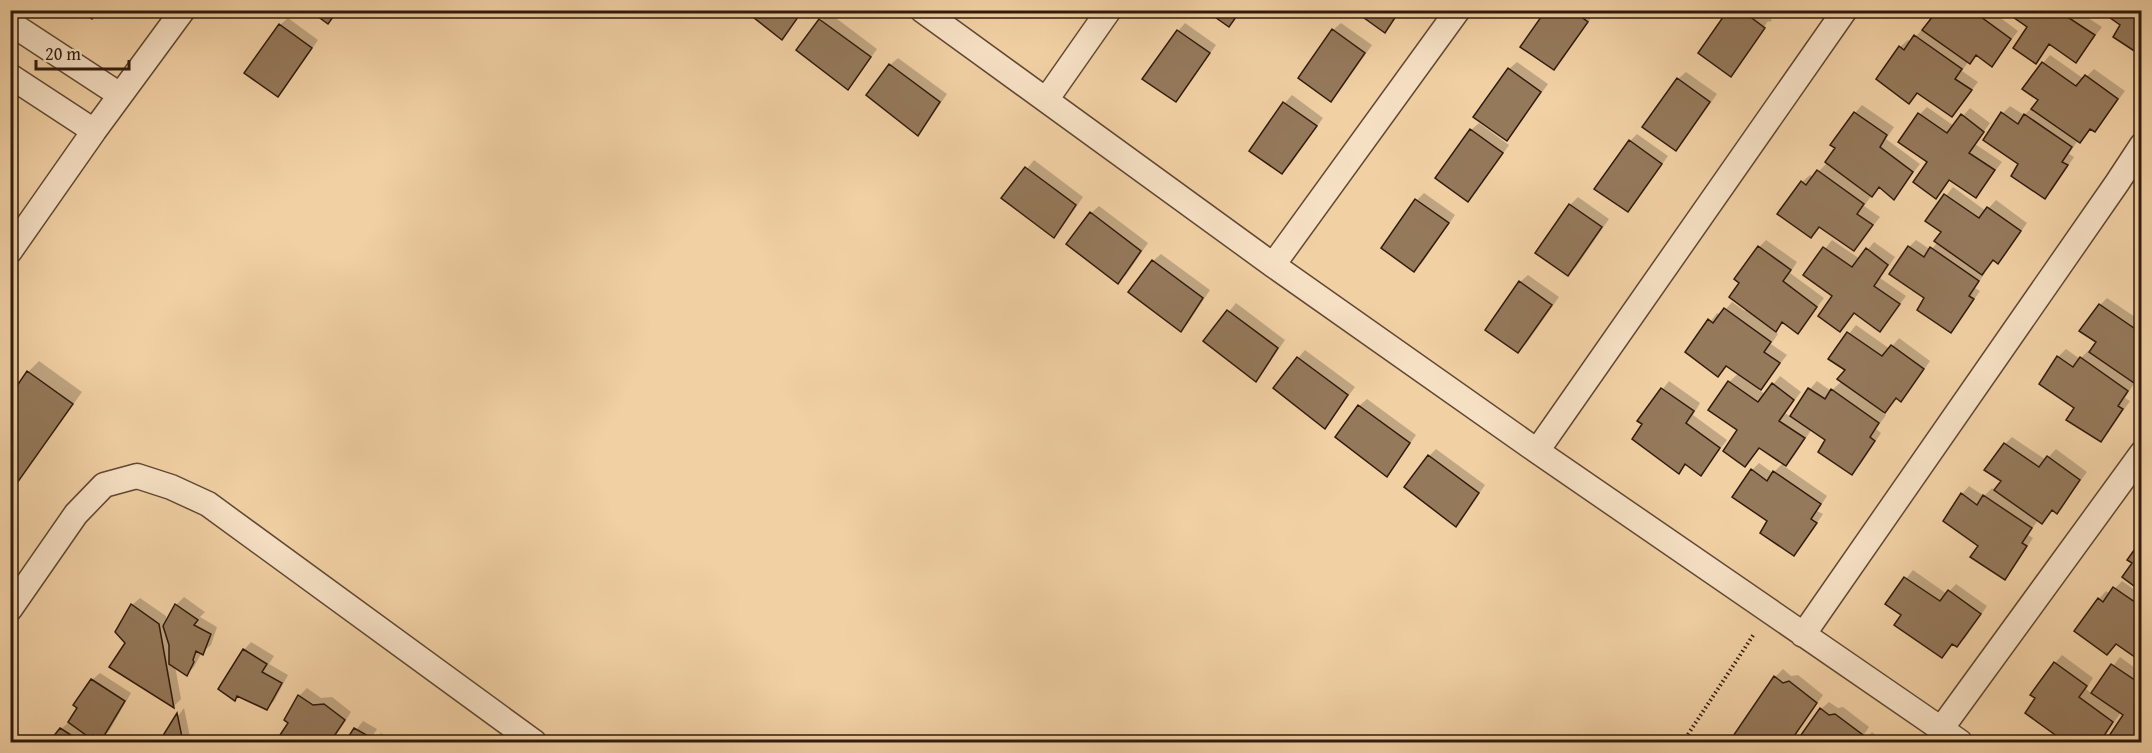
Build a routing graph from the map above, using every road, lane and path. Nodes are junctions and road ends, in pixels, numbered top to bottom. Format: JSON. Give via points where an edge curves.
{"nodes":[{"id":1,"x":183,"y":10,"type":"edge"},
{"id":2,"x":922,"y":10,"type":"edge"},
{"id":3,"x":1109,"y":10,"type":"edge"},
{"id":4,"x":1458,"y":10,"type":"edge"},
{"id":5,"x":1845,"y":10,"type":"edge"},
{"id":6,"x":10,"y":23,"type":"edge"},
{"id":7,"x":10,"y":76,"type":"edge"},
{"id":8,"x":120,"y":95,"type":"junction"},
{"id":9,"x":1046,"y":100,"type":"junction"},
{"id":10,"x":94,"y":131,"type":"junction"},
{"id":11,"x":2142,"y":145,"type":"edge"},
{"id":12,"x":10,"y":251,"type":"edge"},
{"id":13,"x":1273,"y":266,"type":"junction"},
{"id":14,"x":1537,"y":451,"type":"junction"},
{"id":15,"x":2142,"y":453,"type":"edge"},
{"id":16,"x":10,"y":609,"type":"edge"},
{"id":17,"x":1769,"y":611,"type":"junction"},
{"id":18,"x":1803,"y":635,"type":"junction"},
{"id":19,"x":1941,"y":729,"type":"junction"},
{"id":20,"x":534,"y":742,"type":"edge"},
{"id":21,"x":1683,"y":742,"type":"edge"},
{"id":22,"x":1960,"y":742,"type":"edge"}],
"edges":[{"from":1,"to":8,"type":"street"},
{"from":2,"to":9,"type":"street"},
{"from":3,"to":9,"type":"street"},
{"from":4,"to":13,"type":"street"},
{"from":5,"to":14,"type":"street"},
{"from":6,"to":8,"type":"street"},
{"from":7,"to":10,"type":"street"},
{"from":8,"to":10,"type":"street"},
{"from":9,"to":13,"type":"street"},
{"from":10,"to":12,"type":"street"},
{"from":11,"to":18,"type":"street"},
{"from":13,"to":14,"type":"street"},
{"from":14,"to":17,"type":"street"},
{"from":15,"to":19,"type":"street"},
{"from":16,"to":20,"type":"street","via":[[76,513],[104,485],[137,476],[208,504]]},
{"from":17,"to":18,"type":"street"},
{"from":17,"to":21,"type":"path"},
{"from":18,"to":19,"type":"street"},
{"from":19,"to":22,"type":"street"}]}
